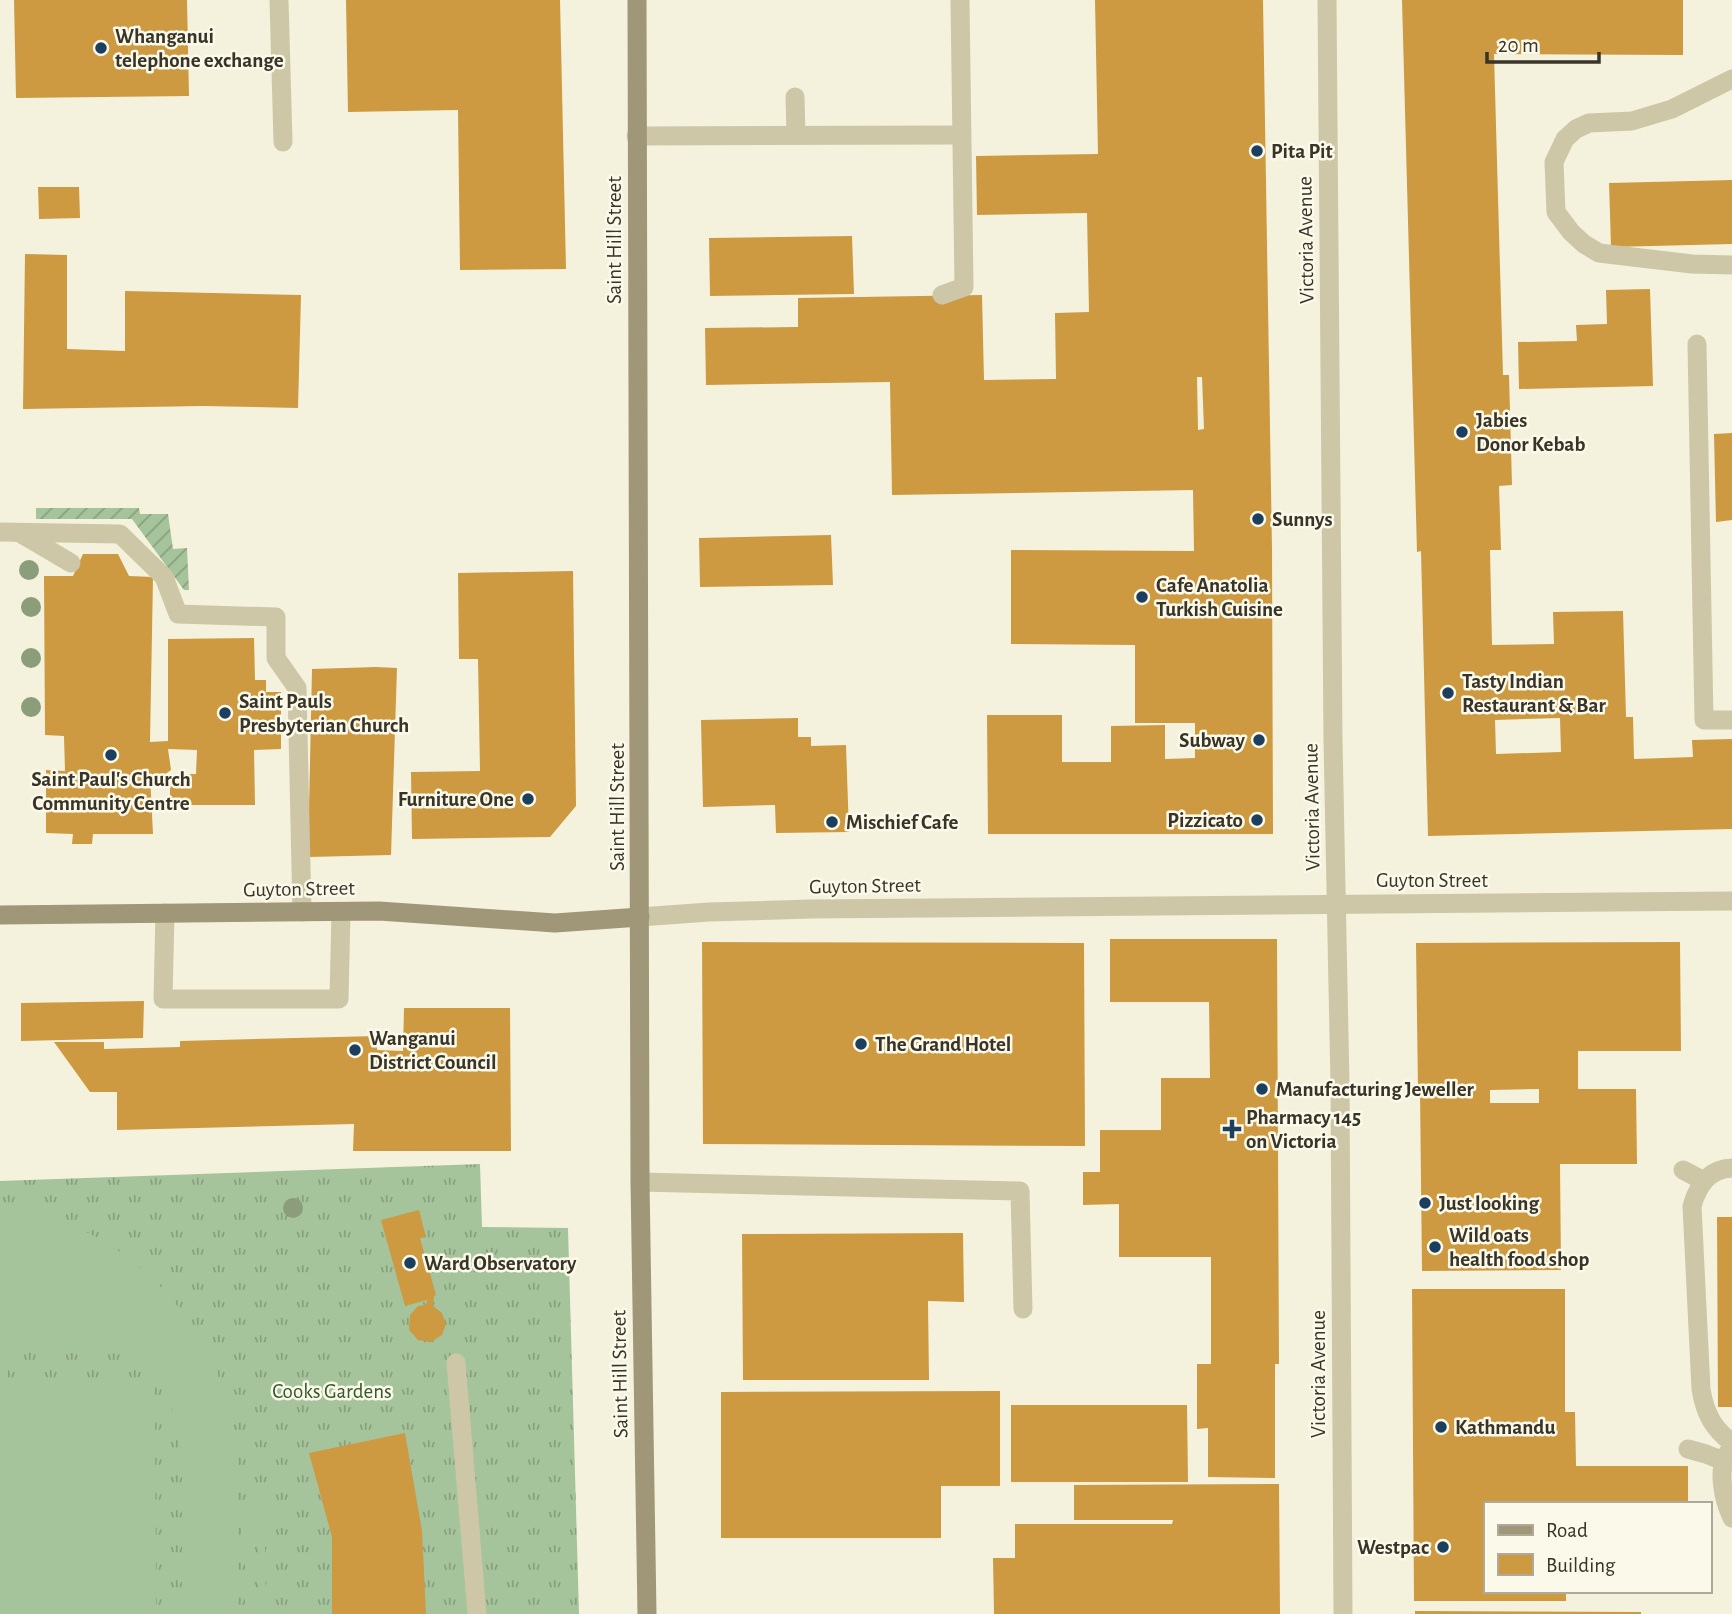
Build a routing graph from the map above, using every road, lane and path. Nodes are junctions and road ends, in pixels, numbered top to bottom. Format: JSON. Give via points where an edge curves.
{"nodes":[{"id":1,"x":279,"y":0,"type":"edge"},
{"id":2,"x":637,"y":0,"type":"edge"},
{"id":3,"x":960,"y":0,"type":"edge"},
{"id":4,"x":1326,"y":0,"type":"edge"},
{"id":5,"x":1732,"y":79,"type":"edge"},
{"id":6,"x":795,"y":97,"type":"dead end"},
{"id":7,"x":796,"y":135,"type":"junction"},
{"id":8,"x":961,"y":135,"type":"junction"},
{"id":9,"x":636,"y":136,"type":"junction"},
{"id":10,"x":283,"y":142,"type":"dead end"},
{"id":11,"x":1732,"y":265,"type":"edge"},
{"id":12,"x":942,"y":296,"type":"dead end"},
{"id":13,"x":1698,"y":344,"type":"dead end"},
{"id":14,"x":9,"y":533,"type":"edge"},
{"id":15,"x":71,"y":563,"type":"dead end"},
{"id":16,"x":1732,"y":720,"type":"edge"},
{"id":17,"x":1732,"y":901,"type":"edge"},
{"id":18,"x":1336,"y":904,"type":"junction"},
{"id":19,"x":302,"y":912,"type":"junction"},
{"id":20,"x":341,"y":912,"type":"junction"},
{"id":21,"x":166,"y":913,"type":"junction"},
{"id":22,"x":0,"y":915,"type":"edge"},
{"id":23,"x":640,"y":917,"type":"junction"},
{"id":24,"x":1732,"y":1168,"type":"edge"},
{"id":25,"x":1683,"y":1170,"type":"dead end"},
{"id":26,"x":1704,"y":1181,"type":"junction"},
{"id":27,"x":640,"y":1182,"type":"junction"},
{"id":28,"x":1023,"y":1310,"type":"dead end"},
{"id":29,"x":456,"y":1363,"type":"dead end"},
{"id":30,"x":1688,"y":1449,"type":"dead end"},
{"id":31,"x":1729,"y":1451,"type":"edge"},
{"id":32,"x":1732,"y":1518,"type":"edge"},
{"id":33,"x":477,"y":1614,"type":"edge"},
{"id":34,"x":647,"y":1614,"type":"edge"},
{"id":35,"x":1342,"y":1614,"type":"edge"}],
"edges":[{"from":1,"to":10,"type":"street"},
{"from":2,"to":9,"type":"main road","name":"Saint Hill Street"},
{"from":3,"to":8,"type":"street"},
{"from":4,"to":18,"type":"street","name":"Victoria Avenue"},
{"from":5,"to":11,"type":"street","via":[[1672,109],[1632,121],[1589,123],[1576,129],[1565,139],[1554,162],[1556,212],[1571,232],[1599,253]]},
{"from":6,"to":7,"type":"street"},
{"from":7,"to":8,"type":"street"},
{"from":7,"to":9,"type":"street"},
{"from":8,"to":12,"type":"street","via":[[964,287]]},
{"from":9,"to":23,"type":"main road","name":"Saint Hill Street"},
{"from":13,"to":16,"type":"street","via":[[1704,720]]},
{"from":14,"to":15,"type":"street"},
{"from":14,"to":19,"type":"street","via":[[120,534],[163,577],[178,614],[276,617],[276,658],[298,688]]},
{"from":17,"to":18,"type":"street","name":"Guyton Street"},
{"from":18,"to":23,"type":"street","name":"Guyton Street","via":[[811,909]]},
{"from":18,"to":35,"type":"street","name":"Victoria Avenue"},
{"from":19,"to":20,"type":"main road","name":"Guyton Street"},
{"from":19,"to":21,"type":"main road","name":"Guyton Street"},
{"from":20,"to":21,"type":"street","via":[[339,999],[163,999]]},
{"from":20,"to":23,"type":"main road","name":"Guyton Street","via":[[555,923]]},
{"from":21,"to":22,"type":"main road","name":"Guyton Street"},
{"from":23,"to":27,"type":"main road","name":"Saint Hill Street"},
{"from":24,"to":26,"type":"street","via":[[1715,1172]]},
{"from":25,"to":26,"type":"street"},
{"from":26,"to":31,"type":"street","via":[[1686,1228],[1692,1357],[1704,1406]]},
{"from":27,"to":28,"type":"street","via":[[1020,1191]]},
{"from":27,"to":34,"type":"main road","name":"Saint Hill Street"},
{"from":29,"to":33,"type":"street"},
{"from":30,"to":31,"type":"street"},
{"from":31,"to":32,"type":"street","via":[[1724,1493]]}]}
